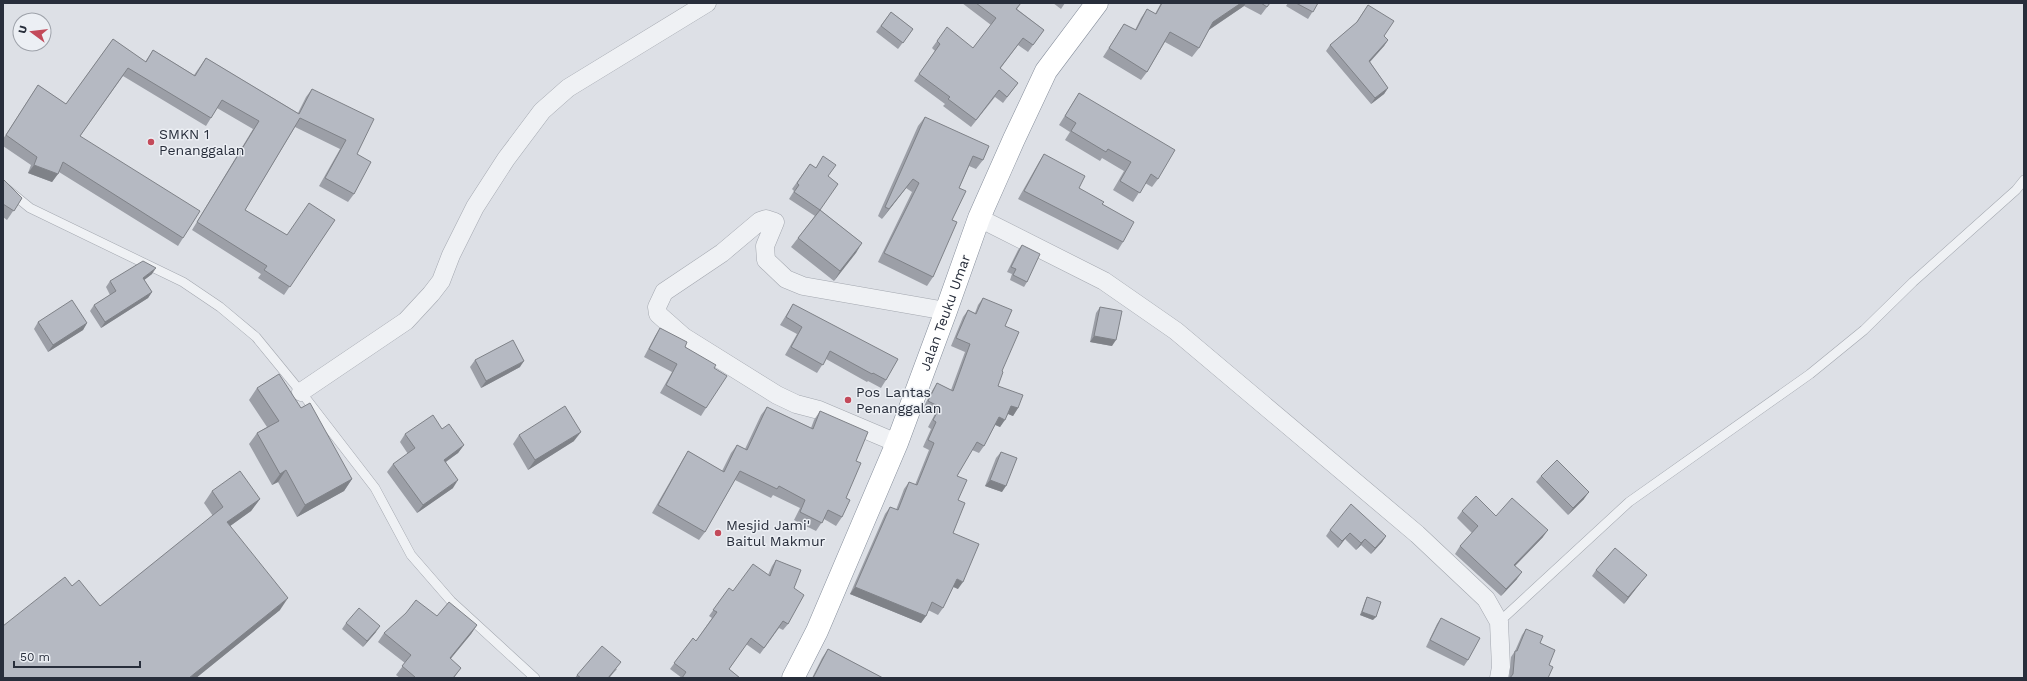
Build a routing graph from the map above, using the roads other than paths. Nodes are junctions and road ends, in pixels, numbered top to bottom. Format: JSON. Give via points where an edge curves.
{"nodes":[{"id":1,"x":707,"y":3,"type":"edge"},
{"id":2,"x":1097,"y":3,"type":"edge"},
{"id":3,"x":2024,"y":180,"type":"edge"},
{"id":4,"x":3,"y":186,"type":"edge"},
{"id":5,"x":979,"y":218,"type":"junction"},
{"id":6,"x":946,"y":311,"type":"junction"},
{"id":7,"x":301,"y":392,"type":"junction"},
{"id":8,"x":897,"y":443,"type":"junction"},
{"id":9,"x":1499,"y":622,"type":"junction"},
{"id":10,"x":535,"y":678,"type":"edge"},
{"id":11,"x":793,"y":678,"type":"edge"},
{"id":12,"x":1499,"y":678,"type":"edge"}],
"edges":[{"from":1,"to":7,"type":"street","via":[[568,88],[542,111],[506,159],[475,207],[441,281],[431,294],[406,321]]},
{"from":2,"to":5,"type":"highway","name":"Jalan Teuku Umar","via":[[1046,71]]},
{"from":3,"to":9,"type":"lane","via":[[1864,330],[1810,374],[1629,502]]},
{"from":4,"to":7,"type":"lane","via":[[30,208],[183,282],[220,307],[256,337]]},
{"from":5,"to":6,"type":"highway","name":"Jalan Teuku Umar"},
{"from":5,"to":9,"type":"street","via":[[1104,281],[1176,331],[1417,534],[1486,599]]},
{"from":6,"to":8,"type":"highway","name":"Jalan Teuku Umar"},
{"from":6,"to":8,"type":"street","via":[[824,291],[786,279],[766,260],[765,246],[775,222],[766,219],[760,221],[722,253],[664,292],[659,300],[658,314],[673,328],[760,385],[796,404],[819,410]]},
{"from":7,"to":10,"type":"lane","via":[[375,488],[412,555],[456,606]]},
{"from":8,"to":11,"type":"highway","name":"Jalan Teuku Umar","via":[[817,631]]},
{"from":9,"to":12,"type":"street"}]}
